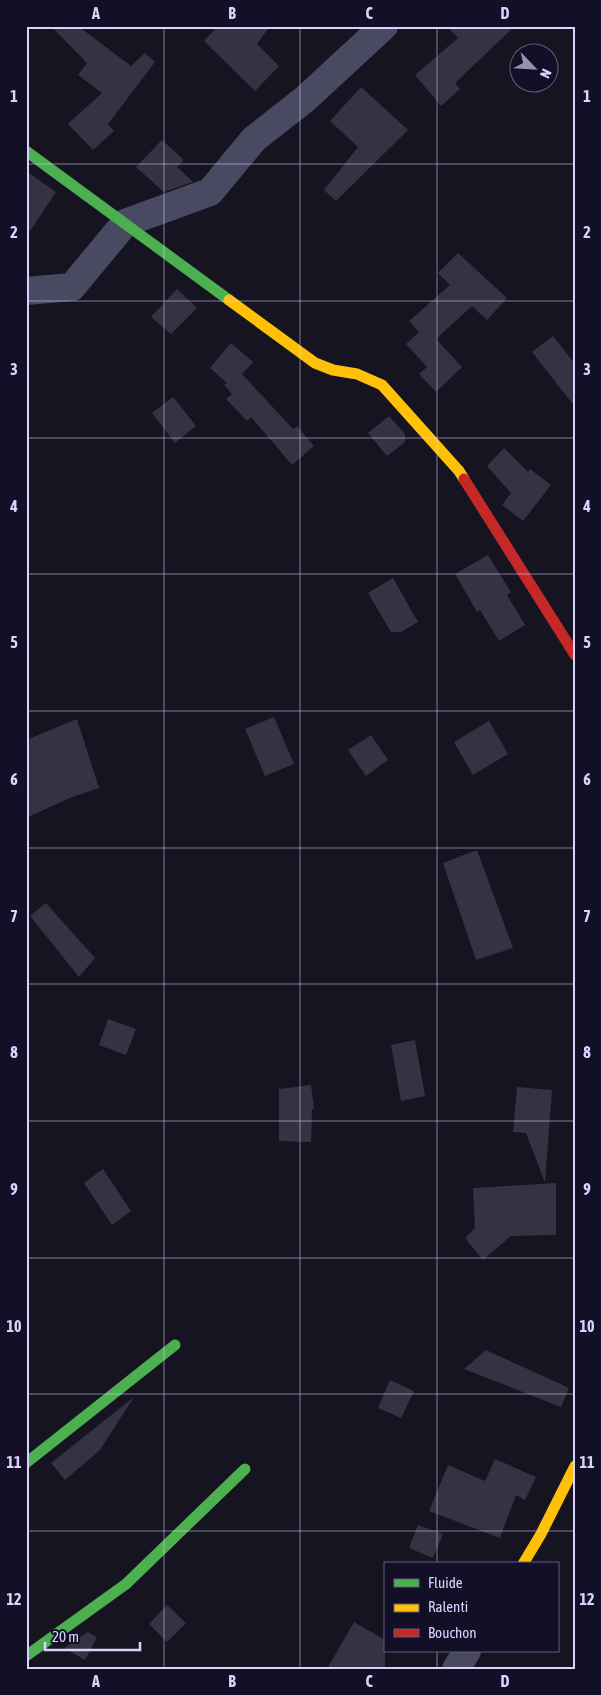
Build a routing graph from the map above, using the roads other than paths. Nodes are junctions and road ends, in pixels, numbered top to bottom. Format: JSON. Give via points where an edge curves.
{"nodes":[{"id":1,"x":384,"y":26,"type":"edge"},
{"id":2,"x":26,"y":151,"type":"edge"},
{"id":3,"x":124,"y":223,"type":"junction"},
{"id":4,"x":26,"y":291,"type":"edge"},
{"id":5,"x":575,"y":655,"type":"edge"},
{"id":6,"x":175,"y":1345,"type":"dead end"},
{"id":7,"x":26,"y":1463,"type":"edge"},
{"id":8,"x":575,"y":1466,"type":"edge"},
{"id":9,"x":245,"y":1469,"type":"dead end"},
{"id":10,"x":523,"y":1562,"type":"edge"},
{"id":11,"x":466,"y":1652,"type":"edge"},
{"id":12,"x":26,"y":1656,"type":"edge"},
{"id":13,"x":456,"y":1669,"type":"edge"}],
"edges":[{"from":1,"to":3,"type":"street","via":[[305,99],[254,139],[210,192]]},
{"from":2,"to":3,"type":"street"},
{"from":3,"to":4,"type":"street","via":[[72,287]]},
{"from":3,"to":5,"type":"street","via":[[315,362],[382,385],[459,471]]},
{"from":6,"to":7,"type":"street"},
{"from":8,"to":10,"type":"street","via":[[542,1534]]},
{"from":9,"to":12,"type":"street","via":[[126,1584]]},
{"from":11,"to":13,"type":"street"}]}
